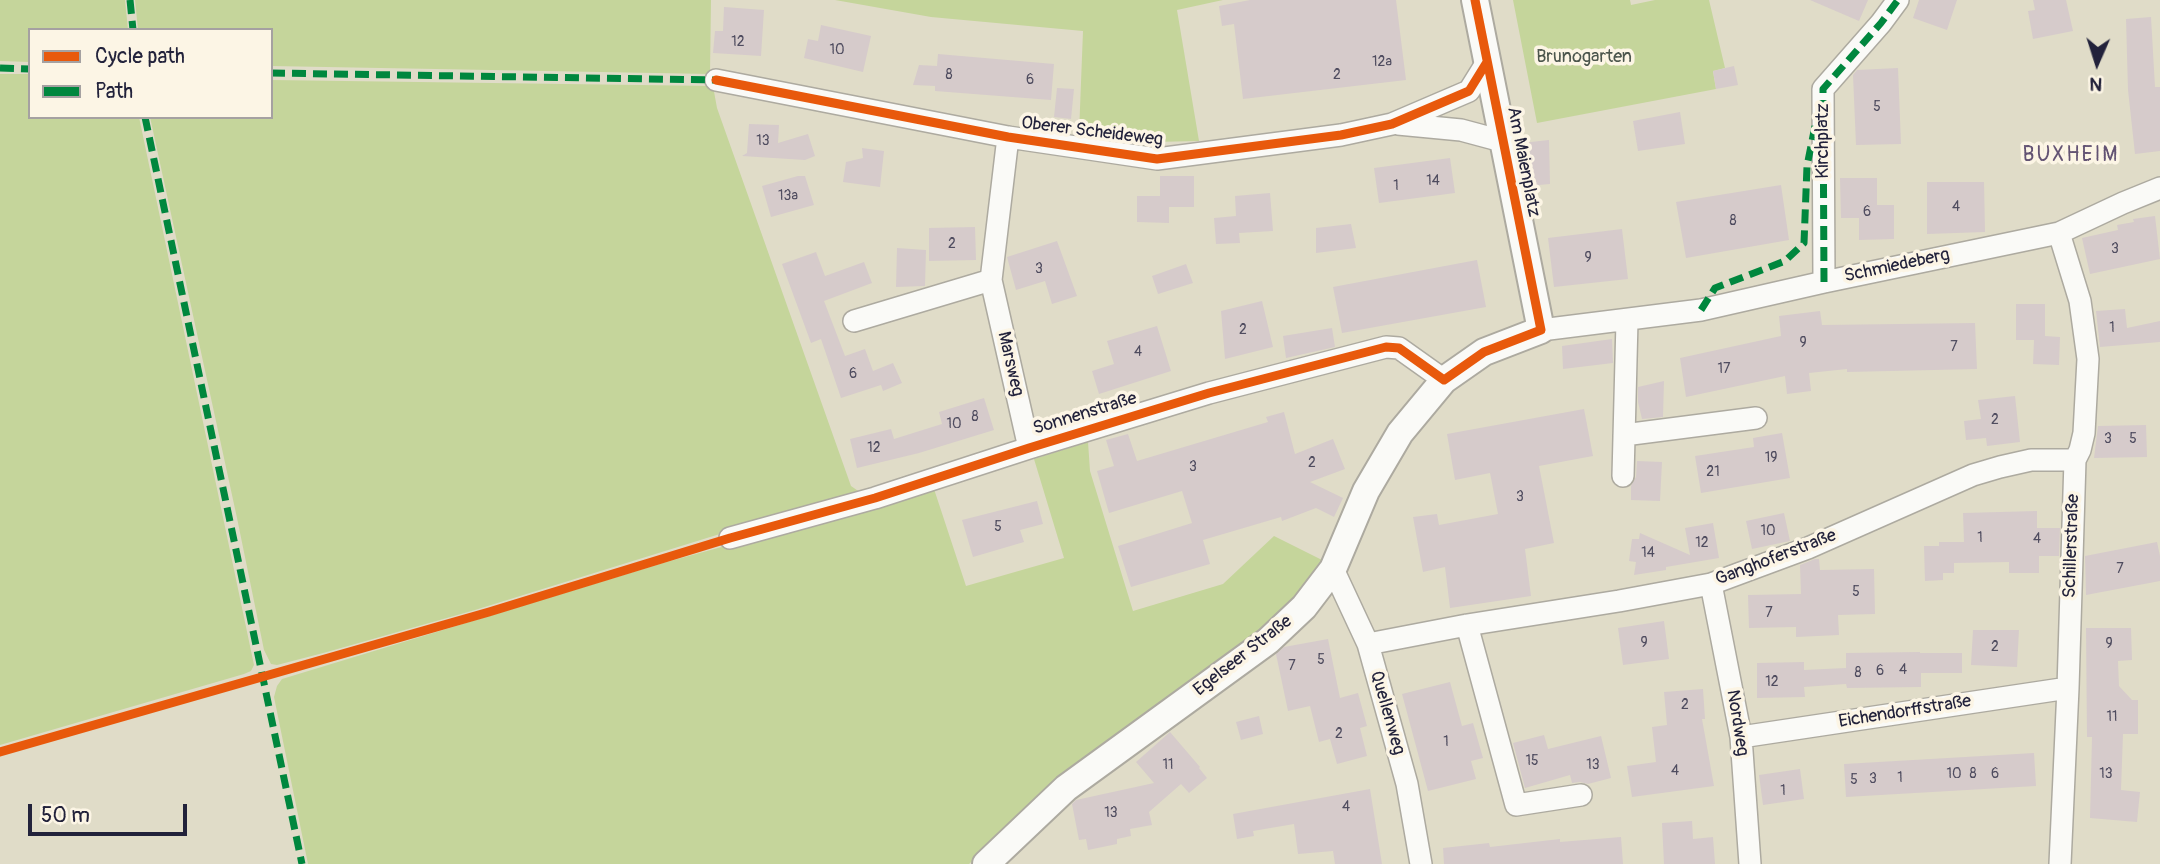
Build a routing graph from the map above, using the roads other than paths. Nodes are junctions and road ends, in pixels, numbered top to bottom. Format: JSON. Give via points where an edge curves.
{"nodes":[{"id":1,"x":1475,"y":0,"type":"edge"},
{"id":2,"x":1885,"y":0,"type":"edge"},
{"id":3,"x":1898,"y":0,"type":"edge"},
{"id":4,"x":1881,"y":23,"type":"junction"},
{"id":5,"x":1487,"y":62,"type":"junction"},
{"id":6,"x":716,"y":80,"type":"dead end"},
{"id":7,"x":1392,"y":124,"type":"junction"},
{"id":8,"x":1008,"y":137,"type":"junction"},
{"id":9,"x":1502,"y":141,"type":"junction"},
{"id":10,"x":2160,"y":188,"type":"edge"},
{"id":11,"x":2059,"y":233,"type":"junction"},
{"id":12,"x":991,"y":280,"type":"junction"},
{"id":13,"x":1824,"y":282,"type":"junction"},
{"id":14,"x":854,"y":321,"type":"dead end"},
{"id":15,"x":1627,"y":321,"type":"junction"},
{"id":16,"x":1541,"y":330,"type":"junction"},
{"id":17,"x":1444,"y":380,"type":"junction"},
{"id":18,"x":1756,"y":418,"type":"dead end"},
{"id":19,"x":1624,"y":435,"type":"junction"},
{"id":20,"x":1029,"y":448,"type":"junction"},
{"id":21,"x":2075,"y":460,"type":"junction"},
{"id":22,"x":1623,"y":476,"type":"dead end"},
{"id":23,"x":730,"y":538,"type":"dead end"},
{"id":24,"x":1333,"y":569,"type":"junction"},
{"id":25,"x":1711,"y":584,"type":"junction"},
{"id":26,"x":1467,"y":625,"type":"junction"},
{"id":27,"x":1368,"y":644,"type":"junction"},
{"id":28,"x":2068,"y":688,"type":"junction"},
{"id":29,"x":1741,"y":737,"type":"junction"},
{"id":30,"x":1581,"y":795,"type":"dead end"},
{"id":31,"x":986,"y":864,"type":"edge"},
{"id":32,"x":1421,"y":864,"type":"edge"},
{"id":33,"x":1750,"y":864,"type":"edge"},
{"id":34,"x":2060,"y":864,"type":"edge"}],
"edges":[{"from":1,"to":5,"type":"street","name":"Am Maienplatz"},
{"from":2,"to":4,"type":"street"},
{"from":3,"to":4,"type":"street","name":"Kirchplatz"},
{"from":4,"to":13,"type":"street","name":"Kirchplatz","via":[[1823,89]]},
{"from":5,"to":7,"type":"street","name":"Oberer Scheideweg","via":[[1469,91]]},
{"from":5,"to":9,"type":"street","name":"Am Maienplatz"},
{"from":6,"to":8,"type":"street","name":"Oberer Scheideweg"},
{"from":7,"to":8,"type":"street","name":"Oberer Scheideweg","via":[[1157,159]]},
{"from":7,"to":9,"type":"street","name":"Oberer Scheideweg","via":[[1461,130]]},
{"from":8,"to":12,"type":"street","name":"Marsweg"},
{"from":9,"to":16,"type":"street","name":"Am Maienplatz"},
{"from":10,"to":11,"type":"street","name":"Schmiedeberg"},
{"from":11,"to":13,"type":"street","name":"Schmiedeberg"},
{"from":11,"to":21,"type":"street","name":"Schillerstraße","via":[[2080,301],[2088,349],[2084,433]]},
{"from":12,"to":14,"type":"street"},
{"from":12,"to":20,"type":"street","name":"Marsweg"},
{"from":13,"to":15,"type":"street","name":"Schmiedeberg","via":[[1702,310]]},
{"from":15,"to":16,"type":"street","name":"Schmiedeberg"},
{"from":15,"to":19,"type":"street"},
{"from":16,"to":17,"type":"street","name":"Egelseer Straße","via":[[1484,352]]},
{"from":17,"to":20,"type":"street","name":"Sonnenstraße","via":[[1410,354],[1386,347],[1209,393]]},
{"from":17,"to":24,"type":"street","name":"Egelseer Straße","via":[[1400,433],[1366,491]]},
{"from":18,"to":19,"type":"street"},
{"from":19,"to":22,"type":"street"},
{"from":20,"to":23,"type":"street","name":"Sonnenstraße"},
{"from":21,"to":25,"type":"street","name":"Ganghoferstraße","via":[[2031,460],[1973,475],[1808,548]]},
{"from":21,"to":28,"type":"street","name":"Schillerstraße"},
{"from":24,"to":27,"type":"street","name":"Quellenweg"},
{"from":24,"to":31,"type":"street","name":"Egelseer Straße","via":[[1304,607],[1268,641],[1066,788]]},
{"from":25,"to":26,"type":"street","name":"Ganghoferstraße"},
{"from":25,"to":29,"type":"street","name":"Nordweg"},
{"from":26,"to":27,"type":"street","name":"Ganghoferstraße"},
{"from":26,"to":30,"type":"street","via":[[1505,807]]},
{"from":27,"to":32,"type":"street","name":"Quellenweg","via":[[1408,784]]},
{"from":28,"to":29,"type":"street","name":"Eichendorffstraße"},
{"from":28,"to":34,"type":"street","name":"Schillerstraße"},
{"from":29,"to":33,"type":"street","name":"Nordweg"}]}
